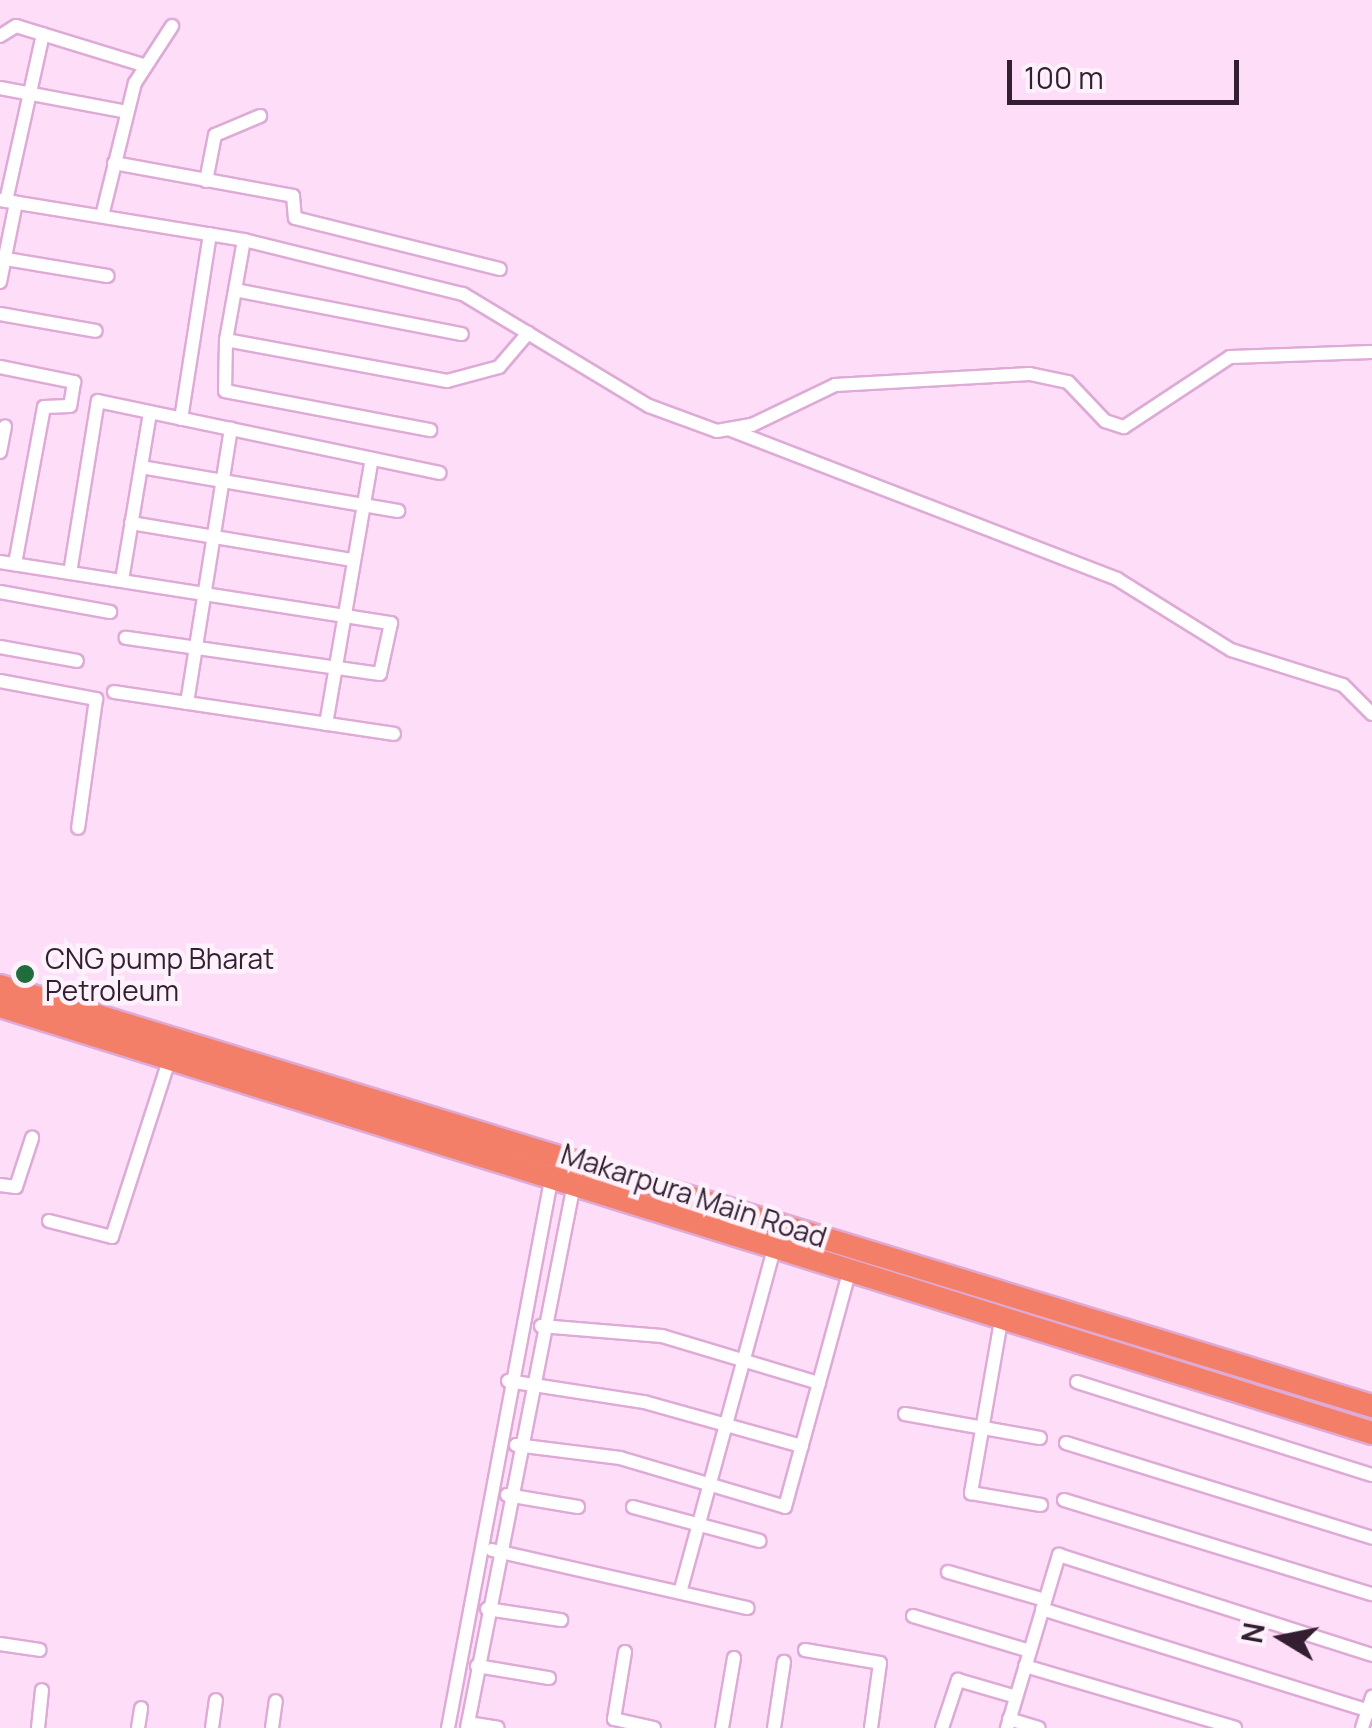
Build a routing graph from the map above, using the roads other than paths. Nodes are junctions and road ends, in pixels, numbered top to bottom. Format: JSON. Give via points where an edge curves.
{"nodes":[{"id":1,"x":172,"y":26,"type":"dead end"},
{"id":2,"x":42,"y":34,"type":"junction"},
{"id":3,"x":0,"y":36,"type":"edge"},
{"id":4,"x":143,"y":66,"type":"junction"},
{"id":5,"x":0,"y":88,"type":"edge"},
{"id":6,"x":30,"y":94,"type":"junction"},
{"id":7,"x":127,"y":112,"type":"junction"},
{"id":8,"x":260,"y":116,"type":"dead end"},
{"id":9,"x":114,"y":163,"type":"junction"},
{"id":10,"x":206,"y":181,"type":"junction"},
{"id":11,"x":8,"y":201,"type":"edge"},
{"id":12,"x":102,"y":216,"type":"junction"},
{"id":13,"x":210,"y":234,"type":"junction"},
{"id":14,"x":244,"y":240,"type":"junction"},
{"id":15,"x":2,"y":258,"type":"edge"},
{"id":16,"x":500,"y":269,"type":"dead end"},
{"id":17,"x":106,"y":276,"type":"dead end"},
{"id":18,"x":0,"y":282,"type":"edge"},
{"id":19,"x":235,"y":290,"type":"junction"},
{"id":20,"x":0,"y":314,"type":"edge"},
{"id":21,"x":96,"y":331,"type":"dead end"},
{"id":22,"x":462,"y":334,"type":"dead end"},
{"id":23,"x":528,"y":334,"type":"junction"},
{"id":24,"x":226,"y":340,"type":"junction"},
{"id":25,"x":1372,"y":352,"type":"edge"},
{"id":26,"x":0,"y":367,"type":"edge"},
{"id":27,"x":150,"y":412,"type":"junction"},
{"id":28,"x":181,"y":418,"type":"junction"},
{"id":29,"x":4,"y":426,"type":"dead end"},
{"id":30,"x":231,"y":429,"type":"junction"},
{"id":31,"x":430,"y":430,"type":"dead end"},
{"id":32,"x":731,"y":430,"type":"junction"},
{"id":33,"x":0,"y":452,"type":"edge"},
{"id":34,"x":372,"y":459,"type":"junction"},
{"id":35,"x":141,"y":468,"type":"junction"},
{"id":36,"x":440,"y":473,"type":"dead end"},
{"id":37,"x":222,"y":481,"type":"junction"},
{"id":38,"x":364,"y":504,"type":"junction"},
{"id":39,"x":398,"y":511,"type":"dead end"},
{"id":40,"x":132,"y":523,"type":"junction"},
{"id":41,"x":213,"y":536,"type":"junction"},
{"id":42,"x":353,"y":560,"type":"junction"},
{"id":43,"x":7,"y":563,"type":"edge"},
{"id":44,"x":70,"y":572,"type":"junction"},
{"id":45,"x":122,"y":580,"type":"junction"},
{"id":46,"x":0,"y":592,"type":"edge"},
{"id":47,"x":204,"y":592,"type":"junction"},
{"id":48,"x":110,"y":612,"type":"dead end"},
{"id":49,"x":344,"y":614,"type":"junction"},
{"id":50,"x":126,"y":638,"type":"dead end"},
{"id":51,"x":0,"y":646,"type":"edge"},
{"id":52,"x":196,"y":648,"type":"junction"},
{"id":53,"x":77,"y":661,"type":"dead end"},
{"id":54,"x":336,"y":668,"type":"junction"},
{"id":55,"x":0,"y":681,"type":"edge"},
{"id":56,"x":114,"y":692,"type":"dead end"},
{"id":57,"x":188,"y":703,"type":"junction"},
{"id":58,"x":1372,"y":714,"type":"edge"},
{"id":59,"x":326,"y":724,"type":"junction"},
{"id":60,"x":394,"y":734,"type":"dead end"},
{"id":61,"x":78,"y":828,"type":"dead end"},
{"id":62,"x":1,"y":1005,"type":"edge"},
{"id":63,"x":169,"y":1060,"type":"junction"},
{"id":64,"x":32,"y":1138,"type":"dead end"},
{"id":65,"x":557,"y":1155,"type":"junction"},
{"id":66,"x":580,"y":1162,"type":"junction"},
{"id":67,"x":0,"y":1185,"type":"edge"},
{"id":68,"x":562,"y":1185,"type":"junction"},
{"id":69,"x":48,"y":1221,"type":"dead end"},
{"id":70,"x":773,"y":1252,"type":"junction"},
{"id":71,"x":848,"y":1276,"type":"junction"},
{"id":72,"x":1002,"y":1322,"type":"junction"},
{"id":73,"x":541,"y":1326,"type":"junction"},
{"id":74,"x":743,"y":1358,"type":"junction"},
{"id":75,"x":508,"y":1381,"type":"junction"},
{"id":76,"x":1077,"y":1382,"type":"dead end"},
{"id":77,"x":819,"y":1383,"type":"junction"},
{"id":78,"x":529,"y":1384,"type":"junction"},
{"id":79,"x":1372,"y":1406,"type":"edge"},
{"id":80,"x":905,"y":1414,"type":"dead end"},
{"id":81,"x":725,"y":1422,"type":"junction"},
{"id":82,"x":983,"y":1428,"type":"junction"},
{"id":83,"x":1372,"y":1432,"type":"edge"},
{"id":84,"x":1040,"y":1438,"type":"dead end"},
{"id":85,"x":516,"y":1444,"type":"junction"},
{"id":86,"x":1066,"y":1444,"type":"dead end"},
{"id":87,"x":802,"y":1446,"type":"junction"},
{"id":88,"x":1372,"y":1475,"type":"edge"},
{"id":89,"x":708,"y":1484,"type":"junction"},
{"id":90,"x":506,"y":1495,"type":"junction"},
{"id":91,"x":1064,"y":1500,"type":"dead end"},
{"id":92,"x":1040,"y":1504,"type":"dead end"},
{"id":93,"x":578,"y":1507,"type":"dead end"},
{"id":94,"x":633,"y":1507,"type":"dead end"},
{"id":95,"x":697,"y":1525,"type":"junction"},
{"id":96,"x":1372,"y":1538,"type":"edge"},
{"id":97,"x":760,"y":1541,"type":"dead end"},
{"id":98,"x":479,"y":1548,"type":"junction"},
{"id":99,"x":497,"y":1551,"type":"junction"},
{"id":100,"x":948,"y":1572,"type":"dead end"},
{"id":101,"x":681,"y":1589,"type":"junction"},
{"id":102,"x":1372,"y":1594,"type":"edge"},
{"id":103,"x":1044,"y":1605,"type":"junction"},
{"id":104,"x":748,"y":1608,"type":"dead end"},
{"id":105,"x":487,"y":1609,"type":"junction"},
{"id":106,"x":913,"y":1616,"type":"dead end"},
{"id":107,"x":560,"y":1620,"type":"dead end"},
{"id":108,"x":0,"y":1644,"type":"edge"},
{"id":109,"x":40,"y":1650,"type":"dead end"},
{"id":110,"x":805,"y":1650,"type":"dead end"},
{"id":111,"x":1030,"y":1651,"type":"junction"},
{"id":112,"x":625,"y":1652,"type":"dead end"},
{"id":113,"x":1372,"y":1655,"type":"edge"},
{"id":114,"x":734,"y":1658,"type":"dead end"},
{"id":115,"x":784,"y":1662,"type":"dead end"},
{"id":116,"x":477,"y":1666,"type":"junction"},
{"id":117,"x":1025,"y":1666,"type":"junction"},
{"id":118,"x":550,"y":1678,"type":"dead end"},
{"id":119,"x":42,"y":1690,"type":"dead end"},
{"id":120,"x":1016,"y":1697,"type":"junction"},
{"id":121,"x":216,"y":1700,"type":"dead end"},
{"id":122,"x":276,"y":1701,"type":"dead end"},
{"id":123,"x":1370,"y":1706,"type":"edge"},
{"id":124,"x":141,"y":1708,"type":"dead end"},
{"id":125,"x":1008,"y":1723,"type":"edge"},
{"id":126,"x":467,"y":1726,"type":"edge"},
{"id":127,"x":38,"y":1728,"type":"edge"},
{"id":128,"x":138,"y":1728,"type":"edge"},
{"id":129,"x":212,"y":1728,"type":"edge"},
{"id":130,"x":272,"y":1728,"type":"edge"},
{"id":131,"x":448,"y":1728,"type":"edge"},
{"id":132,"x":498,"y":1728,"type":"edge"},
{"id":133,"x":654,"y":1728,"type":"edge"},
{"id":134,"x":722,"y":1728,"type":"edge"},
{"id":135,"x":774,"y":1728,"type":"edge"},
{"id":136,"x":871,"y":1728,"type":"edge"},
{"id":137,"x":942,"y":1728,"type":"edge"},
{"id":138,"x":1038,"y":1728,"type":"edge"},
{"id":139,"x":1236,"y":1728,"type":"edge"},
{"id":140,"x":1362,"y":1728,"type":"edge"}],
"edges":[{"from":1,"to":4,"type":"street"},
{"from":2,"to":3,"type":"street","via":[[12,25]]},
{"from":2,"to":4,"type":"street"},
{"from":2,"to":6,"type":"street"},
{"from":4,"to":7,"type":"street"},
{"from":5,"to":6,"type":"street"},
{"from":6,"to":7,"type":"street"},
{"from":6,"to":11,"type":"street"},
{"from":7,"to":9,"type":"street"},
{"from":8,"to":10,"type":"street","via":[[214,135]]},
{"from":9,"to":10,"type":"street"},
{"from":9,"to":12,"type":"street"},
{"from":10,"to":16,"type":"street","via":[[292,196],[295,218]]},
{"from":11,"to":12,"type":"street"},
{"from":11,"to":15,"type":"street"},
{"from":12,"to":13,"type":"street"},
{"from":13,"to":14,"type":"street"},
{"from":13,"to":28,"type":"street"},
{"from":14,"to":19,"type":"street"},
{"from":14,"to":23,"type":"street","via":[[463,294]]},
{"from":15,"to":17,"type":"street"},
{"from":15,"to":18,"type":"street"},
{"from":19,"to":22,"type":"street"},
{"from":19,"to":24,"type":"street"},
{"from":20,"to":21,"type":"street"},
{"from":23,"to":24,"type":"street","via":[[499,368],[447,381]]},
{"from":23,"to":32,"type":"street","via":[[648,406]]},
{"from":24,"to":31,"type":"street","via":[[224,390]]},
{"from":25,"to":32,"type":"street","via":[[1230,357],[1124,427],[1058,376],[1030,374],[835,385]]},
{"from":26,"to":43,"type":"street","via":[[74,382],[70,406],[44,407]]},
{"from":27,"to":28,"type":"street"},
{"from":27,"to":35,"type":"street"},
{"from":27,"to":44,"type":"street","via":[[98,401]]},
{"from":28,"to":30,"type":"street"},
{"from":29,"to":33,"type":"street"},
{"from":30,"to":34,"type":"street"},
{"from":30,"to":37,"type":"street"},
{"from":32,"to":58,"type":"street","via":[[1116,579],[1231,650],[1343,684]]},
{"from":34,"to":36,"type":"street"},
{"from":34,"to":38,"type":"street"},
{"from":35,"to":37,"type":"street"},
{"from":35,"to":40,"type":"street"},
{"from":37,"to":38,"type":"street"},
{"from":37,"to":41,"type":"street"},
{"from":38,"to":39,"type":"street"},
{"from":38,"to":42,"type":"street"},
{"from":40,"to":41,"type":"street"},
{"from":40,"to":45,"type":"street"},
{"from":41,"to":42,"type":"street"},
{"from":41,"to":47,"type":"street"},
{"from":42,"to":49,"type":"street"},
{"from":43,"to":44,"type":"street"},
{"from":44,"to":45,"type":"street"},
{"from":45,"to":47,"type":"street"},
{"from":46,"to":48,"type":"street"},
{"from":47,"to":49,"type":"street"},
{"from":47,"to":52,"type":"street"},
{"from":49,"to":54,"type":"street"},
{"from":49,"to":54,"type":"street","via":[[391,621],[384,671]]},
{"from":50,"to":52,"type":"street"},
{"from":51,"to":53,"type":"street"},
{"from":52,"to":54,"type":"street"},
{"from":52,"to":57,"type":"street"},
{"from":54,"to":59,"type":"street"},
{"from":55,"to":61,"type":"street","via":[[96,699]]},
{"from":56,"to":57,"type":"street"},
{"from":57,"to":59,"type":"street"},
{"from":59,"to":60,"type":"street"},
{"from":62,"to":63,"type":"highway","name":"Makarpura Main Road"},
{"from":62,"to":65,"type":"highway","name":"Makarpura Main Road"},
{"from":63,"to":68,"type":"highway","name":"Makarpura Main Road"},
{"from":63,"to":69,"type":"street","via":[[112,1237]]},
{"from":64,"to":67,"type":"street","via":[[16,1187]]},
{"from":65,"to":66,"type":"highway","name":"Makarpura Main Road"},
{"from":65,"to":68,"type":"street"},
{"from":66,"to":68,"type":"street"},
{"from":66,"to":79,"type":"highway","name":"Makarpura Main Road"},
{"from":68,"to":70,"type":"highway","name":"Makarpura Main Road"},
{"from":68,"to":73,"type":"street"},
{"from":68,"to":75,"type":"street"},
{"from":70,"to":71,"type":"highway","name":"Makarpura Main Road"},
{"from":70,"to":74,"type":"street"},
{"from":71,"to":72,"type":"highway","name":"Makarpura Main Road"},
{"from":71,"to":77,"type":"street"},
{"from":72,"to":82,"type":"street"},
{"from":72,"to":83,"type":"highway","name":"Makarpura Main Road"},
{"from":73,"to":74,"type":"street","via":[[662,1336]]},
{"from":73,"to":78,"type":"street"},
{"from":74,"to":77,"type":"street"},
{"from":74,"to":81,"type":"street"},
{"from":75,"to":78,"type":"street"},
{"from":75,"to":98,"type":"street"},
{"from":76,"to":88,"type":"street"},
{"from":77,"to":87,"type":"street"},
{"from":78,"to":81,"type":"street"},
{"from":78,"to":85,"type":"street"},
{"from":80,"to":82,"type":"street"},
{"from":81,"to":87,"type":"street"},
{"from":81,"to":89,"type":"street"},
{"from":82,"to":84,"type":"street"},
{"from":82,"to":92,"type":"street","via":[[971,1493]]},
{"from":85,"to":89,"type":"street","via":[[620,1458]]},
{"from":85,"to":90,"type":"street"},
{"from":86,"to":96,"type":"street"},
{"from":87,"to":89,"type":"street","via":[[785,1507]]},
{"from":89,"to":95,"type":"street"},
{"from":90,"to":93,"type":"street"},
{"from":90,"to":99,"type":"street"},
{"from":91,"to":102,"type":"street"},
{"from":94,"to":95,"type":"street"},
{"from":95,"to":97,"type":"street"},
{"from":95,"to":101,"type":"street"},
{"from":98,"to":99,"type":"street"},
{"from":98,"to":131,"type":"street"},
{"from":99,"to":101,"type":"street"},
{"from":99,"to":105,"type":"street"},
{"from":100,"to":103,"type":"street"},
{"from":101,"to":104,"type":"street"},
{"from":103,"to":111,"type":"street"},
{"from":103,"to":113,"type":"street","via":[[1061,1555]]},
{"from":103,"to":123,"type":"street"},
{"from":105,"to":107,"type":"street"},
{"from":105,"to":116,"type":"street"},
{"from":106,"to":111,"type":"street"},
{"from":108,"to":109,"type":"street"},
{"from":110,"to":136,"type":"street","via":[[880,1664]]},
{"from":111,"to":117,"type":"street"},
{"from":112,"to":133,"type":"street","via":[[614,1719]]},
{"from":114,"to":134,"type":"street"},
{"from":115,"to":135,"type":"street"},
{"from":116,"to":118,"type":"street"},
{"from":116,"to":126,"type":"street"},
{"from":117,"to":120,"type":"street"},
{"from":117,"to":139,"type":"street"},
{"from":119,"to":127,"type":"street"},
{"from":120,"to":125,"type":"street"},
{"from":120,"to":137,"type":"street","via":[[958,1680]]},
{"from":121,"to":129,"type":"street"},
{"from":122,"to":130,"type":"street"},
{"from":123,"to":140,"type":"street"},
{"from":124,"to":128,"type":"street"},
{"from":125,"to":138,"type":"street"},
{"from":126,"to":132,"type":"street"}]}
